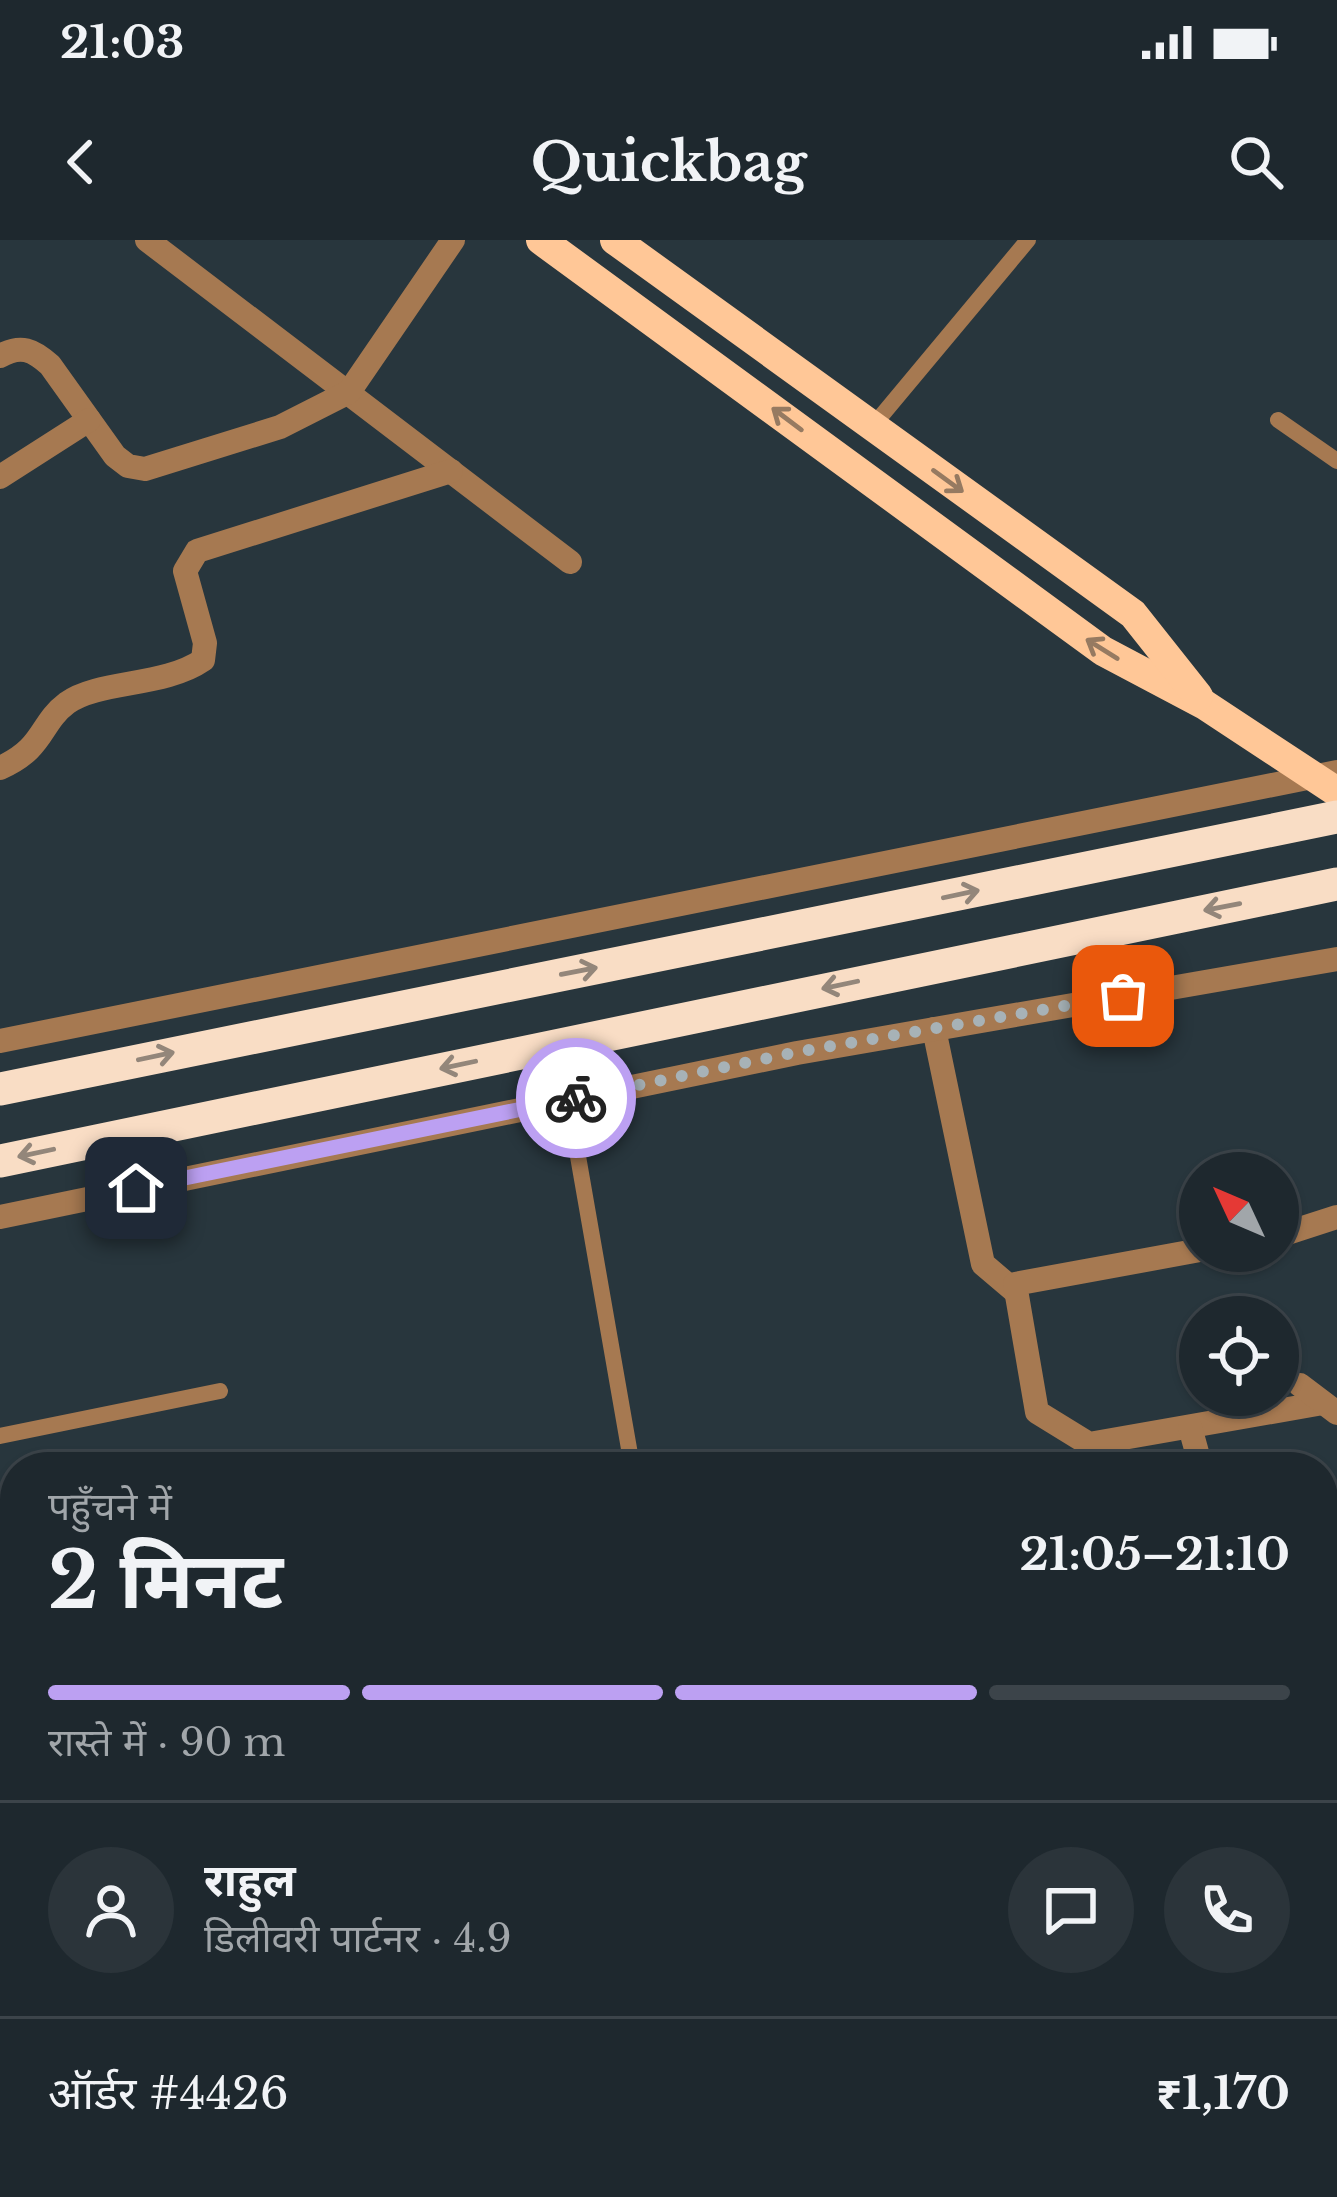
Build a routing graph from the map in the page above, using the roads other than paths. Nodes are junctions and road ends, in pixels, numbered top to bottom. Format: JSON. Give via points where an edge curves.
{"nodes":[{"id":1,"x":147,"y":240,"type":"edge"},
{"id":2,"x":453,"y":240,"type":"edge"},
{"id":3,"x":541,"y":240,"type":"edge"},
{"id":4,"x":615,"y":240,"type":"edge"},
{"id":5,"x":1028,"y":240,"type":"edge"},
{"id":6,"x":0,"y":356,"type":"edge"},
{"id":7,"x":349,"y":392,"type":"junction"},
{"id":8,"x":89,"y":420,"type":"junction"},
{"id":9,"x":1278,"y":420,"type":"dead end"},
{"id":10,"x":872,"y":427,"type":"junction"},
{"id":11,"x":1337,"y":461,"type":"edge"},
{"id":12,"x":451,"y":471,"type":"junction"},
{"id":13,"x":0,"y":477,"type":"edge"},
{"id":14,"x":570,"y":562,"type":"dead end"},
{"id":15,"x":1205,"y":705,"type":"junction"},
{"id":16,"x":0,"y":768,"type":"edge"},
{"id":17,"x":1331,"y":795,"type":"edge"},
{"id":18,"x":1337,"y":884,"type":"edge"},
{"id":19,"x":1337,"y":959,"type":"edge"},
{"id":20,"x":934,"y":1029,"type":"junction"},
{"id":21,"x":0,"y":1041,"type":"edge"},
{"id":22,"x":0,"y":1089,"type":"edge"},
{"id":23,"x":568,"y":1099,"type":"junction"},
{"id":24,"x":0,"y":1161,"type":"edge"},
{"id":25,"x":0,"y":1217,"type":"edge"},
{"id":26,"x":1337,"y":1217,"type":"edge"},
{"id":27,"x":1299,"y":1229,"type":"edge"},
{"id":28,"x":1179,"y":1254,"type":"edge"},
{"id":29,"x":1016,"y":1292,"type":"junction"},
{"id":30,"x":1300,"y":1385,"type":"dead end"},
{"id":31,"x":220,"y":1391,"type":"dead end"},
{"id":32,"x":1330,"y":1408,"type":"edge"},
{"id":33,"x":1190,"y":1427,"type":"junction"},
{"id":34,"x":0,"y":1436,"type":"edge"},
{"id":35,"x":631,"y":1452,"type":"edge"},
{"id":36,"x":1197,"y":1452,"type":"edge"}],
"edges":[{"from":1,"to":7,"type":"street"},
{"from":2,"to":7,"type":"street"},
{"from":15,"to":3,"type":"main road","one_way":true,"via":[[1103,651]]},
{"from":4,"to":10,"type":"main road"},
{"from":5,"to":10,"type":"lane"},
{"from":6,"to":8,"type":"street","via":[[36,352]]},
{"from":7,"to":8,"type":"street","via":[[280,427],[145,469],[115,456]]},
{"from":7,"to":12,"type":"street"},
{"from":8,"to":13,"type":"street"},
{"from":9,"to":11,"type":"lane"},
{"from":10,"to":15,"type":"main road","one_way":true,"via":[[1133,614]]},
{"from":12,"to":14,"type":"street"},
{"from":12,"to":16,"type":"street","via":[[197,551],[185,571],[203,660],[64,705],[35,746]]},
{"from":15,"to":17,"type":"main road"},
{"from":17,"to":21,"type":"street"},
{"from":22,"to":17,"type":"highway","one_way":true},
{"from":18,"to":24,"type":"highway","one_way":true},
{"from":19,"to":20,"type":"street"},
{"from":20,"to":23,"type":"street"},
{"from":20,"to":29,"type":"street","via":[[983,1264]]},
{"from":23,"to":25,"type":"street"},
{"from":23,"to":35,"type":"lane"},
{"from":26,"to":27,"type":"street"},
{"from":28,"to":29,"type":"street","via":[[1015,1284]]},
{"from":29,"to":33,"type":"street","via":[[1037,1412],[1089,1444]]},
{"from":30,"to":32,"type":"street"},
{"from":31,"to":34,"type":"lane"},
{"from":32,"to":33,"type":"street"},
{"from":33,"to":36,"type":"street"}]}
